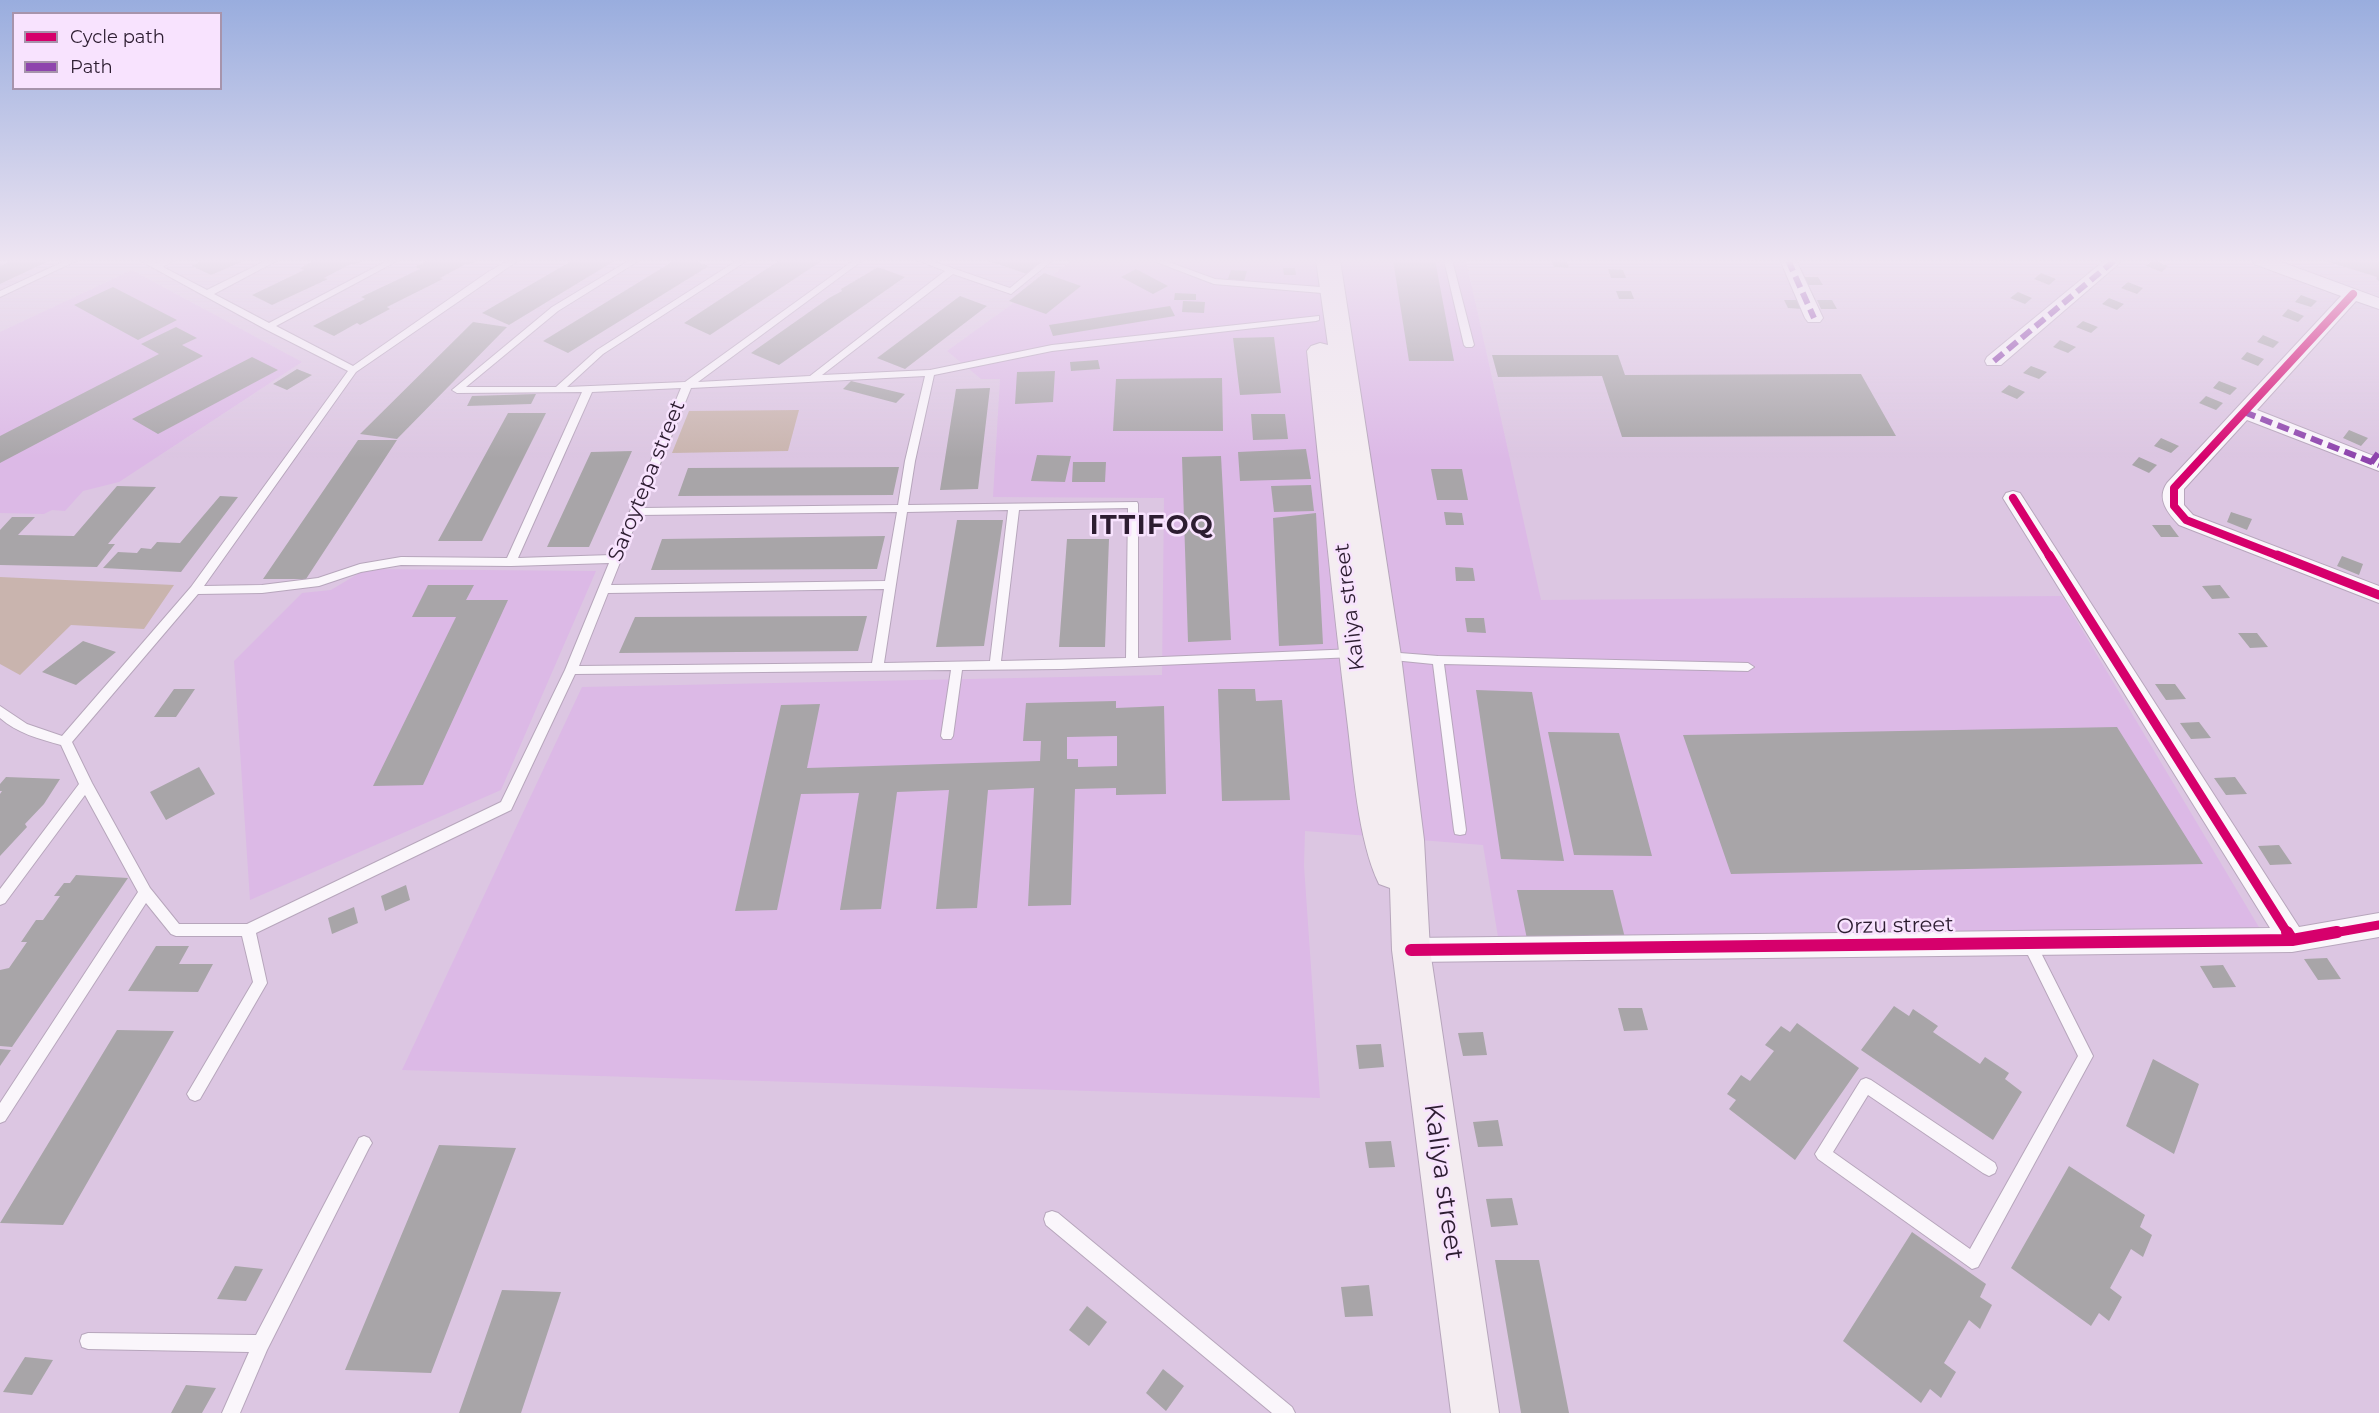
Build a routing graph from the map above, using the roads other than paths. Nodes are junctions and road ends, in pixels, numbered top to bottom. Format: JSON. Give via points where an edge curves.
{"nodes":[{"id":1,"x":417,"y":326,"type":"edge"},
{"id":2,"x":535,"y":326,"type":"edge"},
{"id":3,"x":641,"y":326,"type":"edge"},
{"id":4,"x":768,"y":326,"type":"edge"},
{"id":5,"x":881,"y":326,"type":"edge"},
{"id":6,"x":1151,"y":326,"type":"edge"},
{"id":7,"x":1323,"y":326,"type":"edge"},
{"id":8,"x":1464,"y":326,"type":"edge"},
{"id":9,"x":2036,"y":326,"type":"edge"},
{"id":10,"x":2323,"y":326,"type":"edge"},
{"id":11,"x":268,"y":327,"type":"edge"},
{"id":12,"x":1469,"y":345,"type":"dead end"},
{"id":13,"x":1994,"y":361,"type":"dead end"},
{"id":14,"x":352,"y":370,"type":"junction"},
{"id":15,"x":930,"y":373,"type":"junction"},
{"id":16,"x":813,"y":379,"type":"junction"},
{"id":17,"x":687,"y":385,"type":"junction"},
{"id":18,"x":589,"y":388,"type":"junction"},
{"id":19,"x":558,"y":390,"type":"junction"},
{"id":20,"x":2244,"y":412,"type":"junction"},
{"id":21,"x":2376,"y":460,"type":"edge"},
{"id":22,"x":2013,"y":498,"type":"dead end"},
{"id":23,"x":1014,"y":507,"type":"junction"},
{"id":24,"x":902,"y":510,"type":"junction"},
{"id":25,"x":634,"y":512,"type":"junction"},
{"id":26,"x":615,"y":559,"type":"junction"},
{"id":27,"x":511,"y":562,"type":"junction"},
{"id":28,"x":889,"y":585,"type":"junction"},
{"id":29,"x":603,"y":589,"type":"junction"},
{"id":30,"x":195,"y":591,"type":"junction"},
{"id":31,"x":2379,"y":595,"type":"edge"},
{"id":32,"x":1370,"y":655,"type":"junction"},
{"id":33,"x":1438,"y":660,"type":"junction"},
{"id":34,"x":1132,"y":661,"type":"junction"},
{"id":35,"x":957,"y":666,"type":"junction"},
{"id":36,"x":995,"y":666,"type":"junction"},
{"id":37,"x":1748,"y":666,"type":"dead end"},
{"id":38,"x":878,"y":667,"type":"junction"},
{"id":39,"x":571,"y":670,"type":"junction"},
{"id":40,"x":3,"y":720,"type":"edge"},
{"id":41,"x":947,"y":736,"type":"dead end"},
{"id":42,"x":65,"y":741,"type":"junction"},
{"id":43,"x":86,"y":785,"type":"junction"},
{"id":44,"x":1460,"y":830,"type":"dead end"},
{"id":45,"x":145,"y":892,"type":"junction"},
{"id":46,"x":0,"y":899,"type":"edge"},
{"id":47,"x":2379,"y":925,"type":"edge"},
{"id":48,"x":248,"y":930,"type":"junction"},
{"id":49,"x":2292,"y":940,"type":"junction"},
{"id":50,"x":2029,"y":943,"type":"junction"},
{"id":51,"x":1411,"y":950,"type":"junction"},
{"id":52,"x":195,"y":1094,"type":"dead end"},
{"id":53,"x":0,"y":1116,"type":"edge"},
{"id":54,"x":364,"y":1143,"type":"dead end"},
{"id":55,"x":1989,"y":1168,"type":"dead end"},
{"id":56,"x":1052,"y":1219,"type":"dead end"},
{"id":57,"x":88,"y":1341,"type":"dead end"},
{"id":58,"x":261,"y":1344,"type":"junction"},
{"id":59,"x":231,"y":1413,"type":"edge"},
{"id":60,"x":1286,"y":1413,"type":"edge"},
{"id":61,"x":1475,"y":1413,"type":"edge"}],
"edges":[{"from":1,"to":14,"type":"lane"},
{"from":2,"to":19,"type":"lane","via":[[457,390]]},
{"from":3,"to":19,"type":"lane","via":[[600,352]]},
{"from":4,"to":17,"type":"lane"},
{"from":5,"to":16,"type":"lane"},
{"from":6,"to":15,"type":"lane","name":"Saroytepa street"},
{"from":7,"to":32,"type":"main road","name":"Kaliya street"},
{"from":8,"to":12,"type":"lane"},
{"from":9,"to":13,"type":"street"},
{"from":10,"to":20,"type":"street"},
{"from":11,"to":14,"type":"lane"},
{"from":14,"to":30,"type":"lane"},
{"from":15,"to":16,"type":"lane","name":"Saroytepa street"},
{"from":15,"to":24,"type":"lane"},
{"from":16,"to":17,"type":"lane","name":"Saroytepa street"},
{"from":17,"to":18,"type":"lane"},
{"from":17,"to":25,"type":"lane","name":"Saroytepa street"},
{"from":18,"to":19,"type":"lane"},
{"from":18,"to":27,"type":"lane"},
{"from":20,"to":21,"type":"street"},
{"from":20,"to":31,"type":"street","via":[[2174,488],[2174,506],[2186,520]]},
{"from":22,"to":49,"type":"street"},
{"from":23,"to":24,"type":"lane"},
{"from":23,"to":34,"type":"lane","via":[[1133,504]]},
{"from":23,"to":36,"type":"lane"},
{"from":24,"to":25,"type":"lane"},
{"from":24,"to":28,"type":"lane"},
{"from":25,"to":26,"type":"lane","name":"Saroytepa street"},
{"from":26,"to":27,"type":"lane"},
{"from":26,"to":29,"type":"lane","name":"Saroytepa street"},
{"from":27,"to":30,"type":"lane","via":[[401,561],[262,590]]},
{"from":28,"to":29,"type":"lane"},
{"from":28,"to":38,"type":"lane"},
{"from":29,"to":39,"type":"lane","name":"Saroytepa street"},
{"from":30,"to":42,"type":"lane"},
{"from":32,"to":33,"type":"lane"},
{"from":32,"to":34,"type":"lane"},
{"from":32,"to":51,"type":"main road","name":"Kaliya street","via":[[1376,807]]},
{"from":33,"to":37,"type":"lane"},
{"from":33,"to":44,"type":"lane"},
{"from":34,"to":36,"type":"lane"},
{"from":35,"to":36,"type":"lane"},
{"from":35,"to":38,"type":"lane"},
{"from":35,"to":41,"type":"lane"},
{"from":38,"to":39,"type":"lane"},
{"from":39,"to":48,"type":"lane","name":"Saroytepa street","via":[[506,806]]},
{"from":40,"to":42,"type":"lane","via":[[32,733]]},
{"from":42,"to":43,"type":"lane"},
{"from":43,"to":45,"type":"lane"},
{"from":43,"to":46,"type":"lane"},
{"from":45,"to":48,"type":"lane","via":[[176,930]]},
{"from":45,"to":53,"type":"lane"},
{"from":47,"to":49,"type":"street","name":"Orzu street"},
{"from":48,"to":52,"type":"lane","via":[[260,983]]},
{"from":49,"to":50,"type":"street","name":"Orzu street"},
{"from":50,"to":51,"type":"street","name":"Orzu street"},
{"from":50,"to":55,"type":"lane","via":[[2086,1056],[1972,1261],[1823,1154],[1866,1085]]},
{"from":51,"to":61,"type":"main road","name":"Kaliya street"},
{"from":54,"to":58,"type":"lane"},
{"from":56,"to":60,"type":"lane"},
{"from":57,"to":58,"type":"lane"},
{"from":58,"to":59,"type":"lane"}]}
